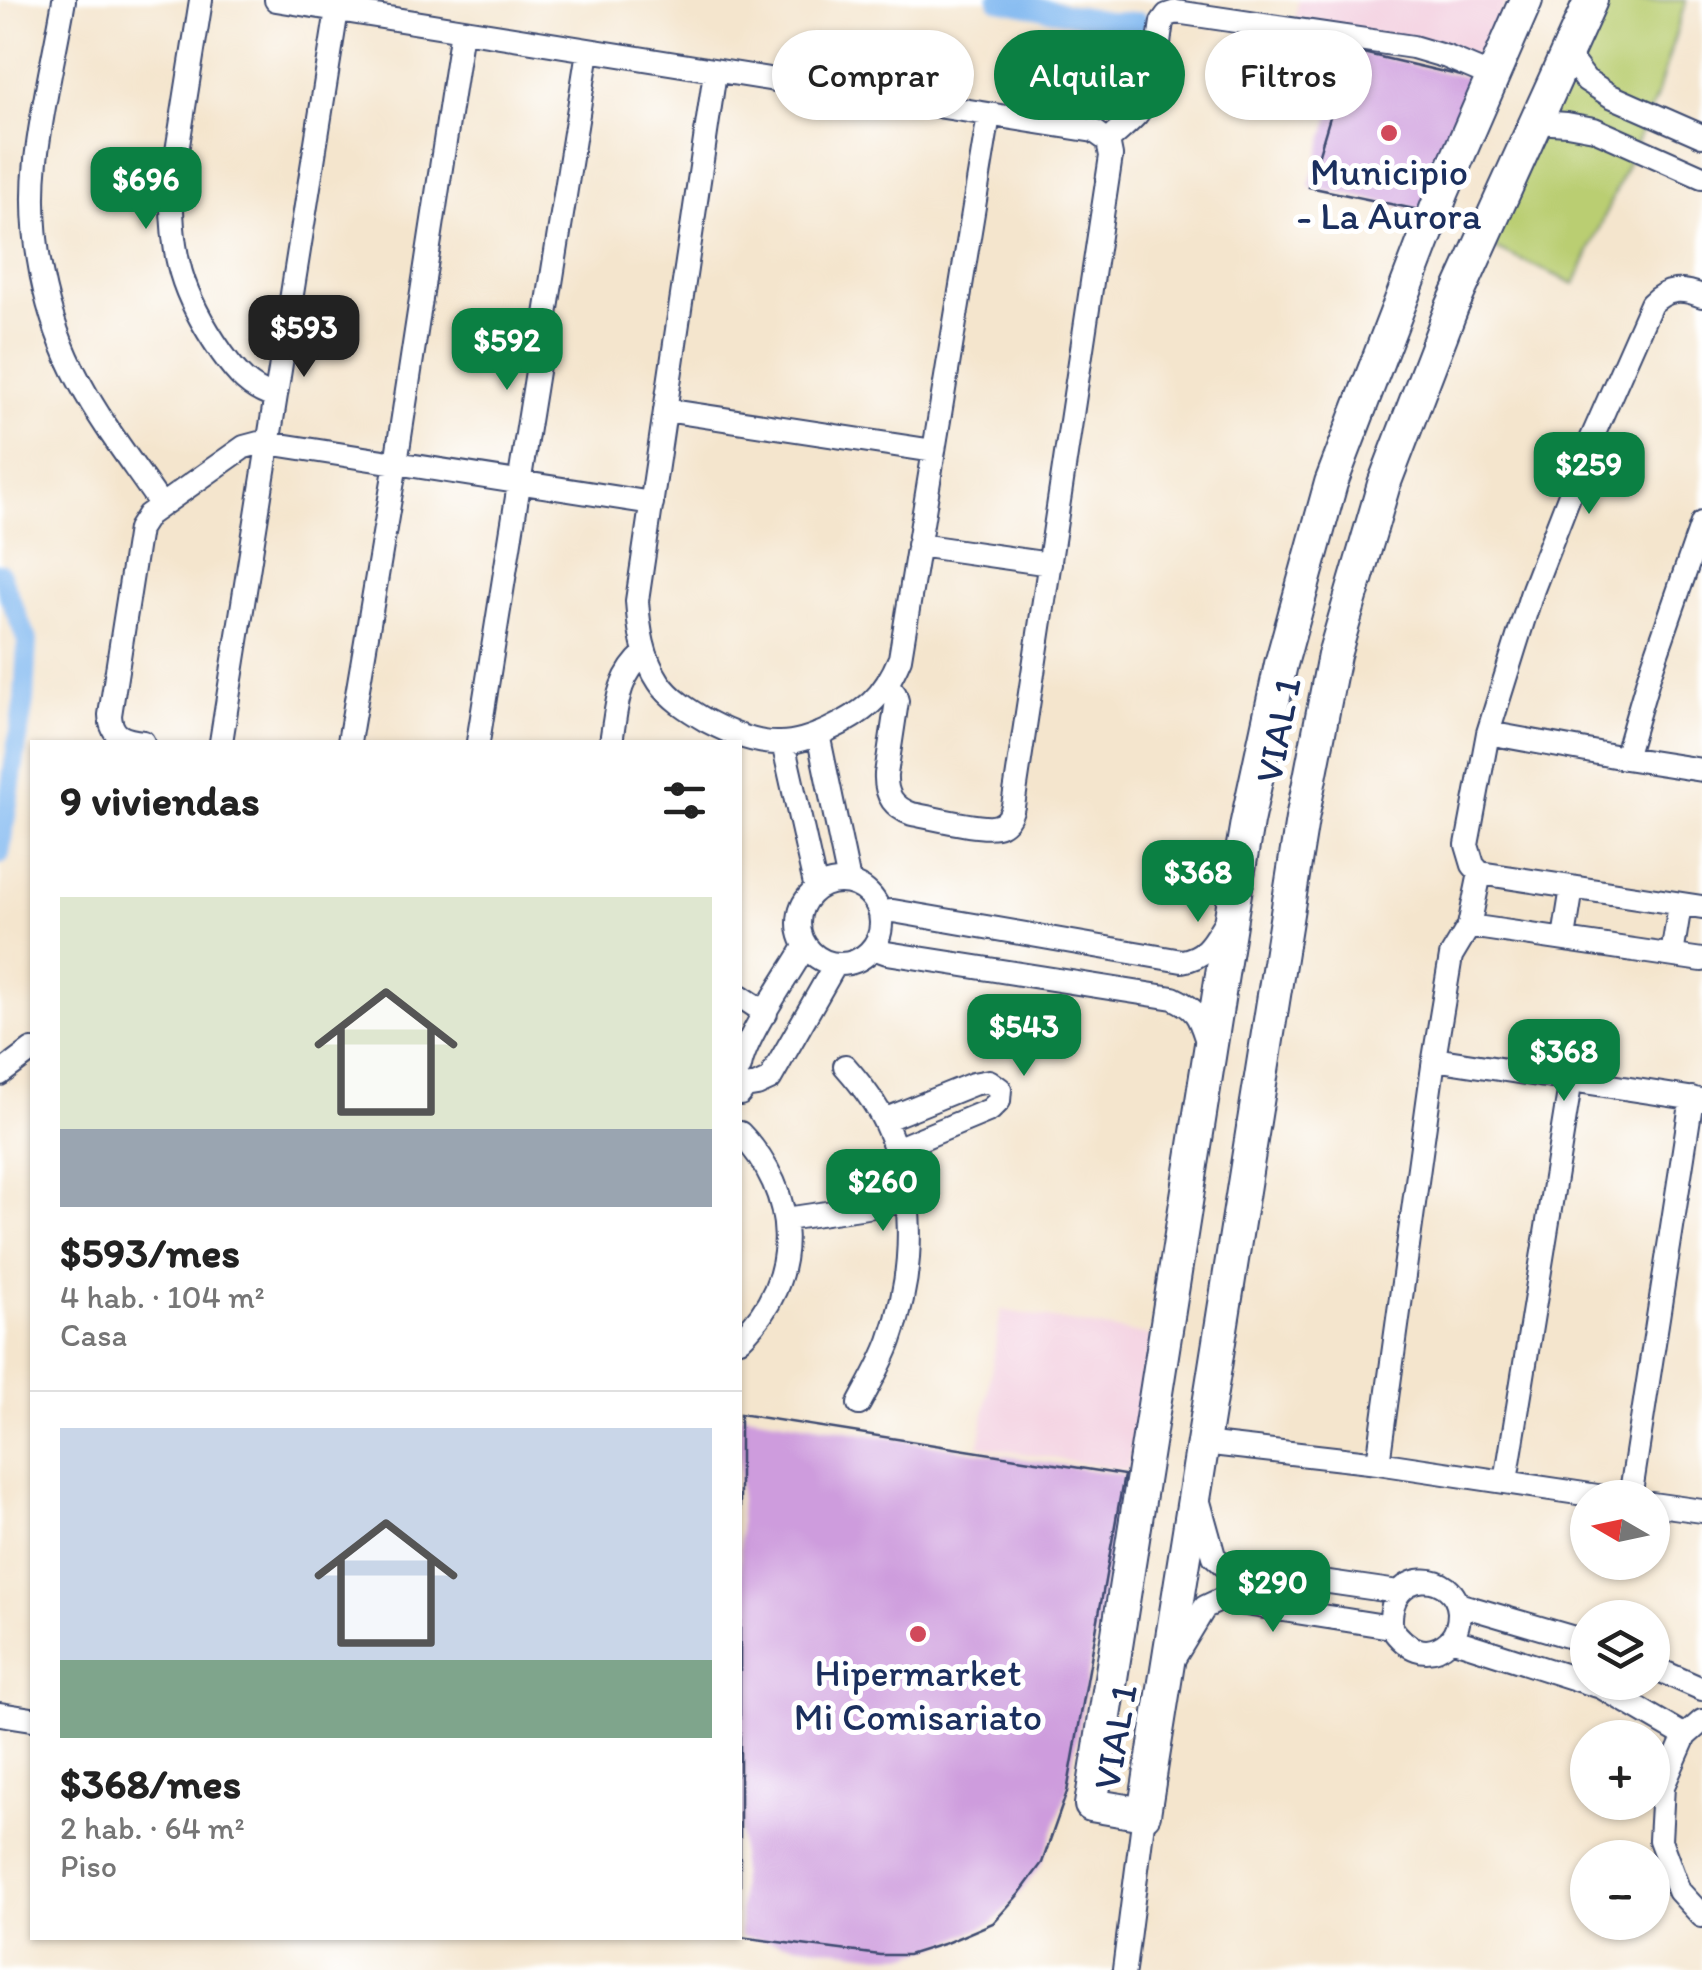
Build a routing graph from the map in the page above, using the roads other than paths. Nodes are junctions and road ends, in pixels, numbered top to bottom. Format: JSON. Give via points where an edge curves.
{"nodes":[{"id":1,"x":64,"y":0,"type":"edge"},
{"id":2,"x":201,"y":0,"type":"edge"},
{"id":3,"x":276,"y":0,"type":"edge"},
{"id":4,"x":1526,"y":0,"type":"edge"},
{"id":5,"x":1591,"y":0,"type":"edge"},
{"id":6,"x":336,"y":10,"type":"junction"},
{"id":7,"x":462,"y":30,"type":"junction"},
{"id":8,"x":588,"y":51,"type":"junction"},
{"id":9,"x":1568,"y":56,"type":"junction"},
{"id":10,"x":715,"y":72,"type":"junction"},
{"id":11,"x":1492,"y":76,"type":"junction"},
{"id":12,"x":989,"y":115,"type":"junction"},
{"id":13,"x":1537,"y":122,"type":"junction"},
{"id":14,"x":1702,"y":136,"type":"edge"},
{"id":15,"x":1108,"y":141,"type":"junction"},
{"id":16,"x":1702,"y":176,"type":"edge"},
{"id":17,"x":1702,"y":296,"type":"edge"},
{"id":18,"x":275,"y":396,"type":"junction"},
{"id":19,"x":665,"y":410,"type":"junction"},
{"id":20,"x":268,"y":443,"type":"junction"},
{"id":21,"x":934,"y":452,"type":"junction"},
{"id":22,"x":396,"y":463,"type":"junction"},
{"id":23,"x":519,"y":483,"type":"junction"},
{"id":24,"x":652,"y":503,"type":"junction"},
{"id":25,"x":161,"y":505,"type":"junction"},
{"id":26,"x":1702,"y":523,"type":"edge"},
{"id":27,"x":918,"y":544,"type":"junction"},
{"id":28,"x":1050,"y":564,"type":"junction"},
{"id":29,"x":645,"y":653,"type":"junction"},
{"id":30,"x":888,"y":684,"type":"junction"},
{"id":31,"x":1488,"y":733,"type":"junction"},
{"id":32,"x":818,"y":734,"type":"junction"},
{"id":33,"x":731,"y":737,"type":"edge"},
{"id":34,"x":129,"y":740,"type":"edge"},
{"id":35,"x":220,"y":740,"type":"edge"},
{"id":36,"x":349,"y":740,"type":"edge"},
{"id":37,"x":478,"y":740,"type":"edge"},
{"id":38,"x":612,"y":740,"type":"edge"},
{"id":39,"x":783,"y":744,"type":"junction"},
{"id":40,"x":1625,"y":758,"type":"junction"},
{"id":41,"x":1702,"y":770,"type":"edge"},
{"id":42,"x":1480,"y":874,"type":"junction"},
{"id":43,"x":849,"y":882,"type":"junction"},
{"id":44,"x":1572,"y":888,"type":"junction"},
{"id":45,"x":816,"y":889,"type":"junction"},
{"id":46,"x":1691,"y":906,"type":"edge"},
{"id":47,"x":880,"y":912,"type":"junction"},
{"id":48,"x":1232,"y":912,"type":"junction"},
{"id":49,"x":1469,"y":926,"type":"junction"},
{"id":50,"x":1564,"y":938,"type":"junction"},
{"id":51,"x":805,"y":947,"type":"junction"},
{"id":52,"x":873,"y":948,"type":"junction"},
{"id":53,"x":1672,"y":955,"type":"junction"},
{"id":54,"x":1702,"y":960,"type":"edge"},
{"id":55,"x":835,"y":965,"type":"junction"},
{"id":56,"x":742,"y":997,"type":"edge"},
{"id":57,"x":766,"y":1013,"type":"junction"},
{"id":58,"x":1210,"y":1049,"type":"junction"},
{"id":59,"x":742,"y":1057,"type":"edge"},
{"id":60,"x":1434,"y":1059,"type":"junction"},
{"id":61,"x":29,"y":1062,"type":"edge"},
{"id":62,"x":845,"y":1066,"type":"dead end"},
{"id":63,"x":0,"y":1074,"type":"edge"},
{"id":64,"x":1572,"y":1079,"type":"junction"},
{"id":65,"x":742,"y":1080,"type":"edge"},
{"id":66,"x":1697,"y":1099,"type":"edge"},
{"id":67,"x":884,"y":1120,"type":"junction"},
{"id":68,"x":742,"y":1134,"type":"edge"},
{"id":69,"x":896,"y":1149,"type":"junction"},
{"id":70,"x":907,"y":1201,"type":"junction"},
{"id":71,"x":786,"y":1219,"type":"junction"},
{"id":72,"x":1178,"y":1259,"type":"junction"},
{"id":73,"x":1231,"y":1267,"type":"junction"},
{"id":74,"x":742,"y":1337,"type":"edge"},
{"id":75,"x":860,"y":1404,"type":"dead end"},
{"id":76,"x":1203,"y":1443,"type":"junction"},
{"id":77,"x":1378,"y":1464,"type":"junction"},
{"id":78,"x":1633,"y":1480,"type":"edge"},
{"id":79,"x":1506,"y":1482,"type":"junction"},
{"id":80,"x":1196,"y":1490,"type":"junction"},
{"id":81,"x":1570,"y":1492,"type":"edge"},
{"id":82,"x":1670,"y":1507,"type":"edge"},
{"id":83,"x":1702,"y":1511,"type":"edge"},
{"id":84,"x":1398,"y":1592,"type":"junction"},
{"id":85,"x":1458,"y":1604,"type":"junction"},
{"id":86,"x":1391,"y":1627,"type":"junction"},
{"id":87,"x":1570,"y":1637,"type":"edge"},
{"id":88,"x":1451,"y":1639,"type":"junction"},
{"id":89,"x":1167,"y":1670,"type":"junction"},
{"id":90,"x":1670,"y":1675,"type":"edge"},
{"id":91,"x":1702,"y":1689,"type":"edge"},
{"id":92,"x":0,"y":1714,"type":"edge"},
{"id":93,"x":30,"y":1718,"type":"edge"},
{"id":94,"x":1694,"y":1728,"type":"edge"},
{"id":95,"x":1144,"y":1814,"type":"junction"},
{"id":96,"x":1702,"y":1916,"type":"edge"},
{"id":97,"x":1124,"y":1970,"type":"edge"}],
"edges":[{"from":1,"to":25,"type":"street","via":[[36,159],[41,269],[79,380]]},
{"from":2,"to":18,"type":"street","via":[[172,183],[178,264],[203,326],[234,370],[248,385]]},
{"from":3,"to":6,"type":"street"},
{"from":4,"to":11,"type":"street","name":"VIAL 1"},
{"from":5,"to":9,"type":"street","name":"VIAL 1"},
{"from":6,"to":7,"type":"street"},
{"from":6,"to":18,"type":"street"},
{"from":7,"to":8,"type":"street"},
{"from":7,"to":22,"type":"street"},
{"from":8,"to":10,"type":"street"},
{"from":8,"to":23,"type":"street"},
{"from":9,"to":13,"type":"street","name":"VIAL 1"},
{"from":9,"to":14,"type":"street","via":[[1586,80],[1611,96]]},
{"from":10,"to":12,"type":"street"},
{"from":10,"to":19,"type":"street"},
{"from":11,"to":15,"type":"street","via":[[1413,47],[1176,12],[1162,22],[1145,102]]},
{"from":11,"to":48,"type":"street","name":"VIAL 1","via":[[1331,483],[1281,664]]},
{"from":12,"to":15,"type":"street","via":[[1094,132]]},
{"from":12,"to":21,"type":"street"},
{"from":13,"to":16,"type":"street","via":[[1594,129]]},
{"from":13,"to":73,"type":"street","name":"VIAL 1","via":[[1452,308],[1384,484],[1334,655]]},
{"from":15,"to":28,"type":"street","via":[[1111,156]]},
{"from":17,"to":31,"type":"street","via":[[1676,290],[1651,304],[1532,589]]},
{"from":18,"to":20,"type":"street"},
{"from":19,"to":21,"type":"street"},
{"from":19,"to":24,"type":"street"},
{"from":20,"to":22,"type":"street"},
{"from":20,"to":25,"type":"street","via":[[244,447]]},
{"from":20,"to":35,"type":"street"},
{"from":21,"to":27,"type":"street"},
{"from":22,"to":23,"type":"street"},
{"from":22,"to":36,"type":"street"},
{"from":23,"to":24,"type":"street"},
{"from":23,"to":37,"type":"street"},
{"from":24,"to":29,"type":"street","via":[[637,601]]},
{"from":25,"to":34,"type":"street","via":[[139,529],[110,715],[117,735]]},
{"from":26,"to":40,"type":"street"},
{"from":27,"to":28,"type":"street"},
{"from":27,"to":30,"type":"street","via":[[900,658]]},
{"from":28,"to":30,"type":"street","via":[[1012,813],[1004,823],[988,828],[931,818],[894,803],[886,774],[897,700]]},
{"from":29,"to":33,"type":"street","via":[[672,697]]},
{"from":29,"to":38,"type":"street","via":[[621,684]]},
{"from":30,"to":32,"type":"street","via":[[862,711]]},
{"from":31,"to":40,"type":"street"},
{"from":31,"to":42,"type":"street","via":[[1467,846]]},
{"from":32,"to":39,"type":"street"},
{"from":32,"to":43,"type":"street"},
{"from":33,"to":39,"type":"street"},
{"from":39,"to":45,"type":"street"},
{"from":40,"to":41,"type":"street"},
{"from":42,"to":44,"type":"street"},
{"from":42,"to":49,"type":"street"},
{"from":43,"to":45,"type":"street"},
{"from":43,"to":47,"type":"street","via":[[863,888]]},
{"from":44,"to":46,"type":"street"},
{"from":44,"to":50,"type":"street"},
{"from":45,"to":51,"type":"street","via":[[800,912]]},
{"from":46,"to":53,"type":"street"},
{"from":47,"to":48,"type":"street","via":[[1182,960],[1198,958]]},
{"from":47,"to":52,"type":"street"},
{"from":48,"to":58,"type":"street","name":"VIAL 1"},
{"from":49,"to":50,"type":"street"},
{"from":49,"to":60,"type":"street","via":[[1451,956]]},
{"from":50,"to":53,"type":"street"},
{"from":51,"to":55,"type":"street"},
{"from":51,"to":57,"type":"street"},
{"from":52,"to":55,"type":"street","via":[[850,964]]},
{"from":52,"to":58,"type":"street","via":[[1173,998],[1192,1006]]},
{"from":53,"to":54,"type":"street"},
{"from":55,"to":65,"type":"street","via":[[770,1079],[757,1086]]},
{"from":56,"to":57,"type":"street"},
{"from":57,"to":59,"type":"street"},
{"from":58,"to":72,"type":"street","name":"VIAL 1"},
{"from":60,"to":64,"type":"street"},
{"from":60,"to":77,"type":"street"},
{"from":61,"to":63,"type":"street"},
{"from":62,"to":67,"type":"street"},
{"from":64,"to":66,"type":"street"},
{"from":64,"to":79,"type":"street"},
{"from":66,"to":78,"type":"street"},
{"from":67,"to":69,"type":"street"},
{"from":67,"to":69,"type":"street","via":[[973,1084],[989,1081],[1000,1089],[990,1110]]},
{"from":68,"to":71,"type":"street","via":[[772,1177]]},
{"from":69,"to":70,"type":"street"},
{"from":70,"to":71,"type":"street"},
{"from":70,"to":75,"type":"street","via":[[904,1293]]},
{"from":71,"to":74,"type":"street","via":[[776,1288]]},
{"from":72,"to":73,"type":"street"},
{"from":72,"to":95,"type":"street","name":"VIAL 1","via":[[1091,1805]]},
{"from":73,"to":76,"type":"street","name":"VIAL 1"},
{"from":76,"to":77,"type":"street"},
{"from":76,"to":80,"type":"street","name":"VIAL 1"},
{"from":77,"to":79,"type":"street"},
{"from":79,"to":81,"type":"street"},
{"from":80,"to":84,"type":"street","via":[[1214,1556],[1226,1567]]},
{"from":80,"to":89,"type":"street","name":"VIAL 1"},
{"from":82,"to":83,"type":"street"},
{"from":84,"to":85,"type":"street","via":[[1432,1581]]},
{"from":84,"to":86,"type":"street"},
{"from":85,"to":87,"type":"street"},
{"from":85,"to":88,"type":"street","via":[[1460,1623]]},
{"from":86,"to":88,"type":"street","via":[[1418,1650]]},
{"from":86,"to":89,"type":"street","via":[[1220,1600],[1206,1607]]},
{"from":88,"to":94,"type":"street","via":[[1601,1687]]},
{"from":89,"to":95,"type":"street","name":"VIAL 1"},
{"from":90,"to":91,"type":"street"},
{"from":92,"to":93,"type":"street"},
{"from":94,"to":96,"type":"street","via":[[1662,1786],[1660,1840],[1679,1891]]},
{"from":95,"to":97,"type":"street"}]}
